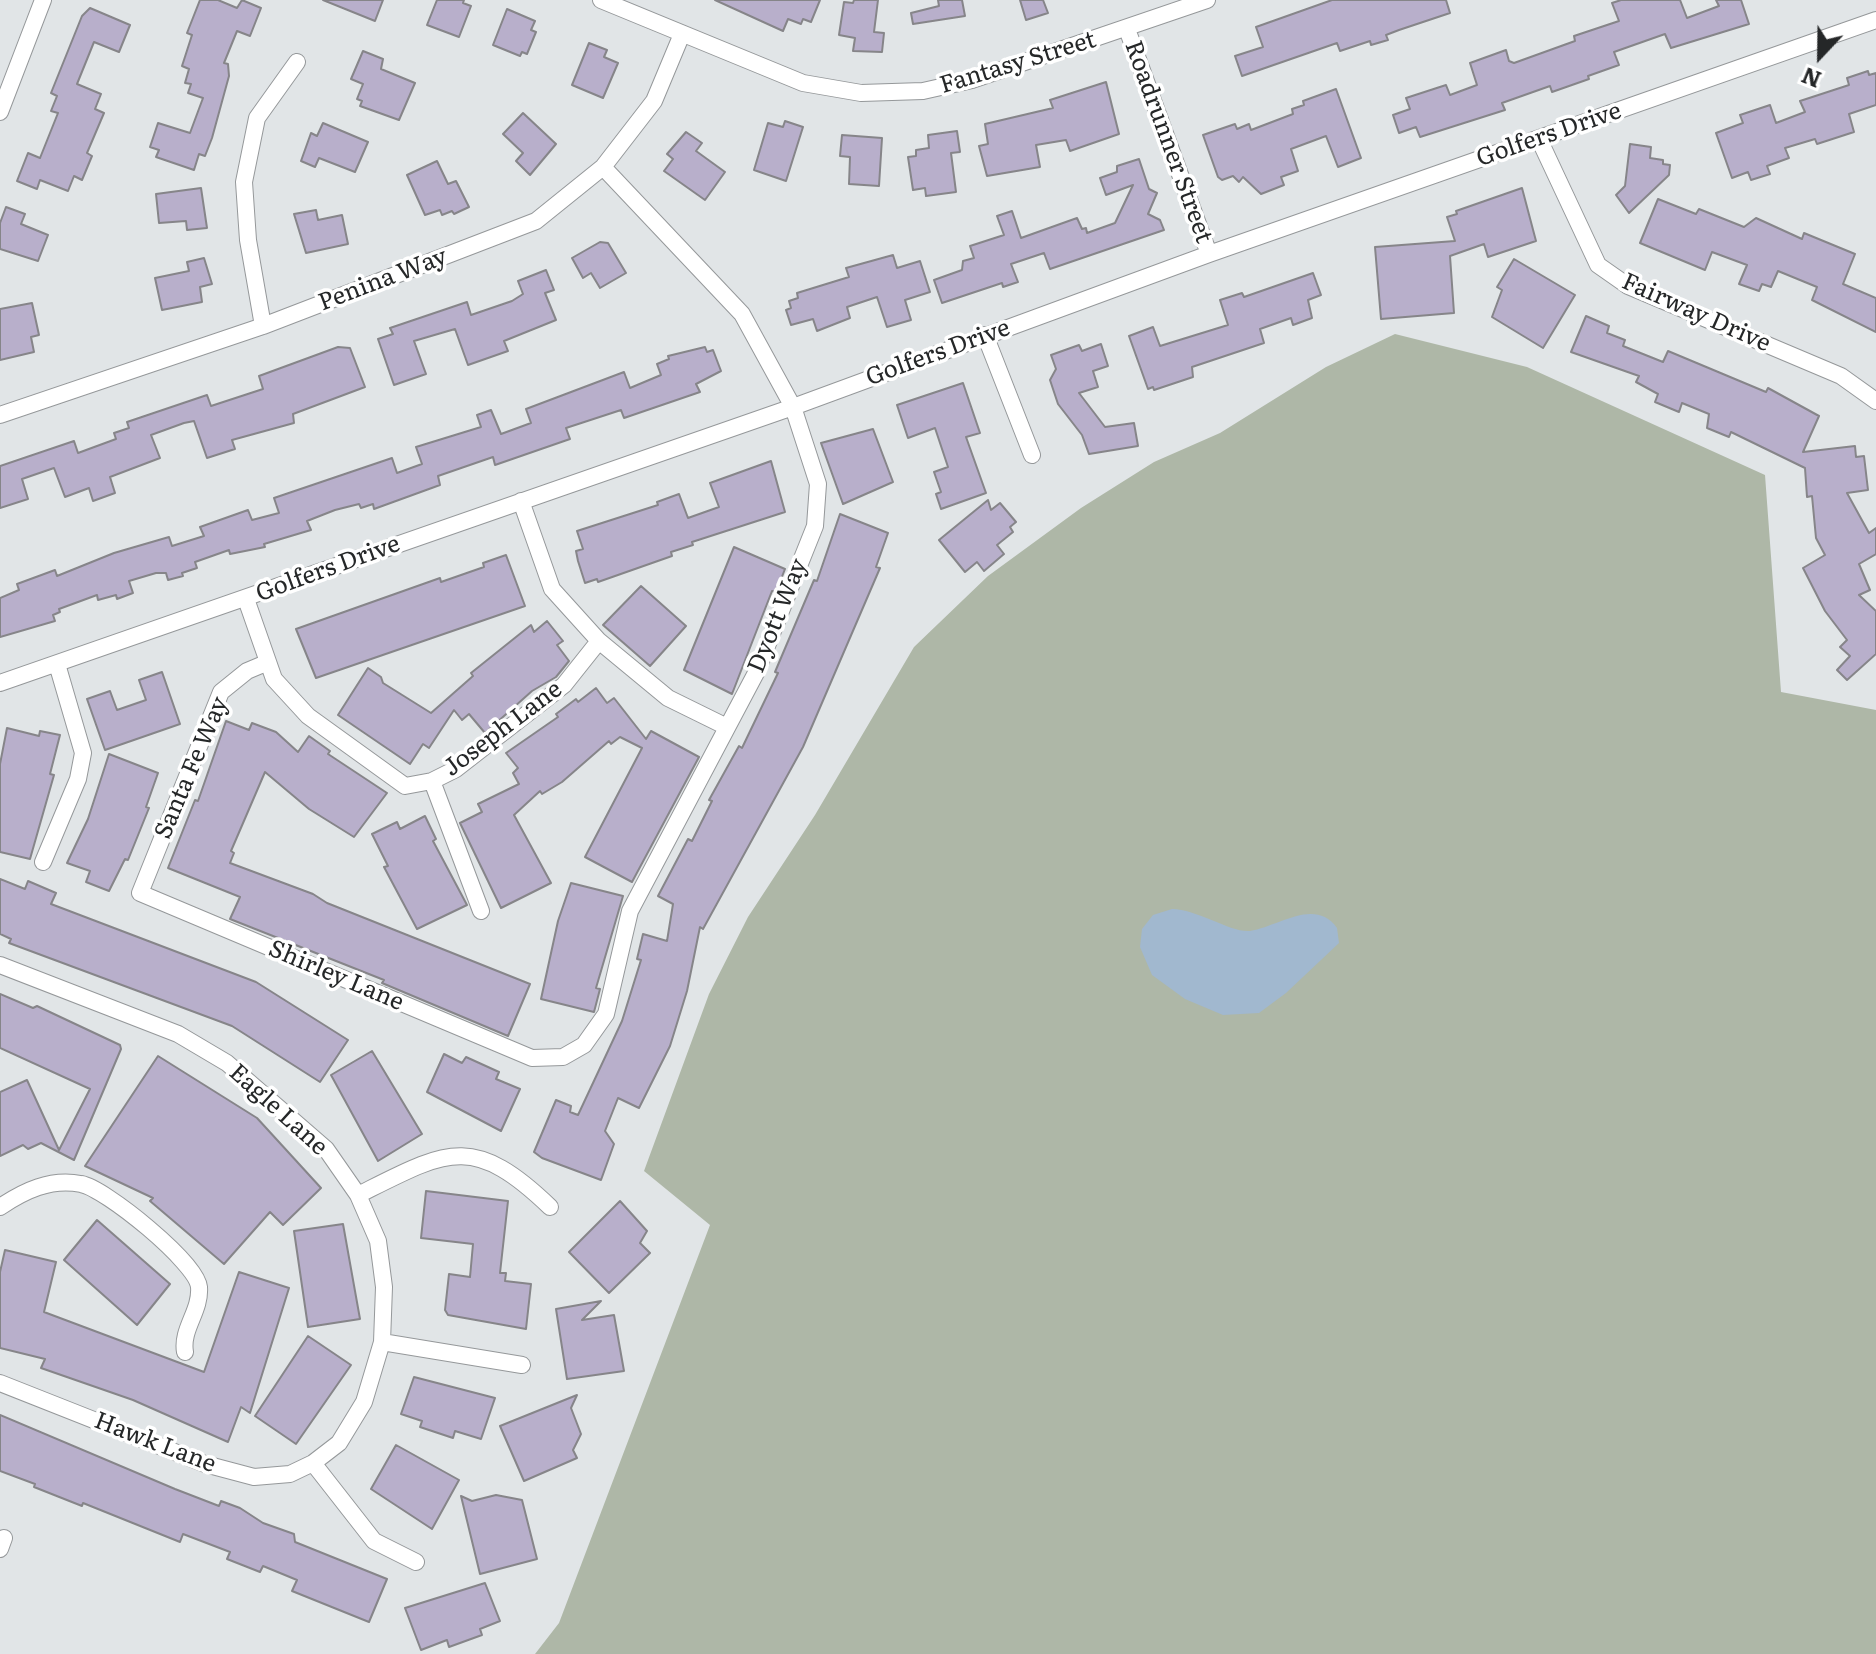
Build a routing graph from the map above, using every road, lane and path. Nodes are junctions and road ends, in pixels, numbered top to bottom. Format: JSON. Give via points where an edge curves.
{"nodes":[{"id":1,"x":43,"y":0,"type":"edge"},
{"id":2,"x":601,"y":0,"type":"edge"},
{"id":3,"x":1207,"y":0,"type":"edge"},
{"id":4,"x":1876,"y":20,"type":"edge"},
{"id":5,"x":1127,"y":29,"type":"junction"},
{"id":6,"x":682,"y":34,"type":"junction"},
{"id":7,"x":297,"y":62,"type":"dead end"},
{"id":8,"x":0,"y":112,"type":"edge"},
{"id":9,"x":1539,"y":139,"type":"junction"},
{"id":10,"x":603,"y":167,"type":"junction"},
{"id":11,"x":1209,"y":254,"type":"junction"},
{"id":12,"x":263,"y":326,"type":"junction"},
{"id":13,"x":985,"y":335,"type":"junction"},
{"id":14,"x":1876,"y":401,"type":"edge"},
{"id":15,"x":793,"y":407,"type":"junction"},
{"id":16,"x":0,"y":415,"type":"edge"},
{"id":17,"x":1032,"y":455,"type":"dead end"},
{"id":18,"x":521,"y":501,"type":"junction"},
{"id":19,"x":246,"y":599,"type":"junction"},
{"id":20,"x":599,"y":641,"type":"junction"},
{"id":21,"x":266,"y":663,"type":"junction"},
{"id":22,"x":57,"y":664,"type":"junction"},
{"id":23,"x":0,"y":683,"type":"edge"},
{"id":24,"x":727,"y":727,"type":"junction"},
{"id":25,"x":432,"y":781,"type":"junction"},
{"id":26,"x":43,"y":862,"type":"dead end"},
{"id":27,"x":140,"y":893,"type":"joint"},
{"id":28,"x":481,"y":911,"type":"dead end"},
{"id":29,"x":0,"y":965,"type":"edge"},
{"id":30,"x":532,"y":1058,"type":"joint"},
{"id":31,"x":358,"y":1195,"type":"junction"},
{"id":32,"x":0,"y":1207,"type":"edge"},
{"id":33,"x":550,"y":1207,"type":"dead end"},
{"id":34,"x":382,"y":1342,"type":"junction"},
{"id":35,"x":185,"y":1352,"type":"dead end"},
{"id":36,"x":522,"y":1365,"type":"dead end"},
{"id":37,"x":0,"y":1383,"type":"edge"},
{"id":38,"x":313,"y":1463,"type":"junction"},
{"id":39,"x":416,"y":1562,"type":"dead end"}],
"edges":[{"from":1,"to":8,"type":"street"},
{"from":2,"to":6,"type":"street","name":"Fantasy Street"},
{"from":3,"to":5,"type":"street","name":"Fantasy Street"},
{"from":4,"to":9,"type":"street","name":"Golfers Drive"},
{"from":5,"to":6,"type":"street","name":"Fantasy Street","via":[[972,80],[923,91],[861,93],[803,83]]},
{"from":5,"to":11,"type":"street","name":"Roadrunner Street"},
{"from":6,"to":10,"type":"street","name":"Penina Way","via":[[654,101]]},
{"from":7,"to":12,"type":"street","via":[[257,118],[244,182]]},
{"from":9,"to":11,"type":"street","name":"Golfers Drive"},
{"from":9,"to":14,"type":"street","name":"Fairway Drive","via":[[1598,265],[1628,286],[1841,376]]},
{"from":10,"to":12,"type":"street","name":"Penina Way","via":[[536,221]]},
{"from":10,"to":15,"type":"street","name":"Dyott Way","via":[[742,314]]},
{"from":11,"to":13,"type":"street","name":"Golfers Drive"},
{"from":12,"to":16,"type":"street","name":"Penina Way"},
{"from":13,"to":15,"type":"street","name":"Golfers Drive"},
{"from":13,"to":17,"type":"street"},
{"from":15,"to":18,"type":"street","name":"Golfers Drive"},
{"from":15,"to":24,"type":"street","name":"Dyott Way","via":[[818,484],[815,526],[757,671]]},
{"from":18,"to":19,"type":"street","name":"Golfers Drive"},
{"from":18,"to":20,"type":"street","via":[[552,589]]},
{"from":19,"to":21,"type":"street","name":"Joseph Lane"},
{"from":19,"to":22,"type":"street","name":"Golfers Drive"},
{"from":20,"to":24,"type":"street","via":[[668,698]]},
{"from":20,"to":25,"type":"street","name":"Joseph Lane","via":[[564,685],[456,769]]},
{"from":21,"to":25,"type":"street","name":"Joseph Lane","via":[[308,716],[405,786]]},
{"from":21,"to":27,"type":"street","name":"Santa Fe Way","via":[[221,692]]},
{"from":22,"to":23,"type":"street","name":"Golfers Drive"},
{"from":22,"to":26,"type":"street","via":[[83,753],[78,779]]},
{"from":24,"to":30,"type":"street","name":"Dyott Way","via":[[630,911],[606,1014],[584,1045],[563,1057]]},
{"from":25,"to":28,"type":"street"},
{"from":27,"to":30,"type":"street","name":"Shirley Lane"},
{"from":29,"to":31,"type":"street","name":"Eagle Lane","via":[[178,1034],[227,1063],[326,1149]]},
{"from":31,"to":33,"type":"street","via":[[426,1161],[469,1154],[518,1176]]},
{"from":31,"to":34,"type":"street","name":"Eagle Lane","via":[[378,1241],[384,1287]]},
{"from":32,"to":35,"type":"street","via":[[25,1191],[55,1183],[102,1192],[190,1266],[199,1286],[183,1337]]},
{"from":34,"to":36,"type":"street"},
{"from":34,"to":38,"type":"street","name":"Eagle Lane","via":[[364,1402],[339,1443]]},
{"from":37,"to":38,"type":"street","name":"Hawk Lane","via":[[205,1464],[254,1477],[290,1474]]},
{"from":38,"to":39,"type":"street","via":[[374,1541]]}]}
